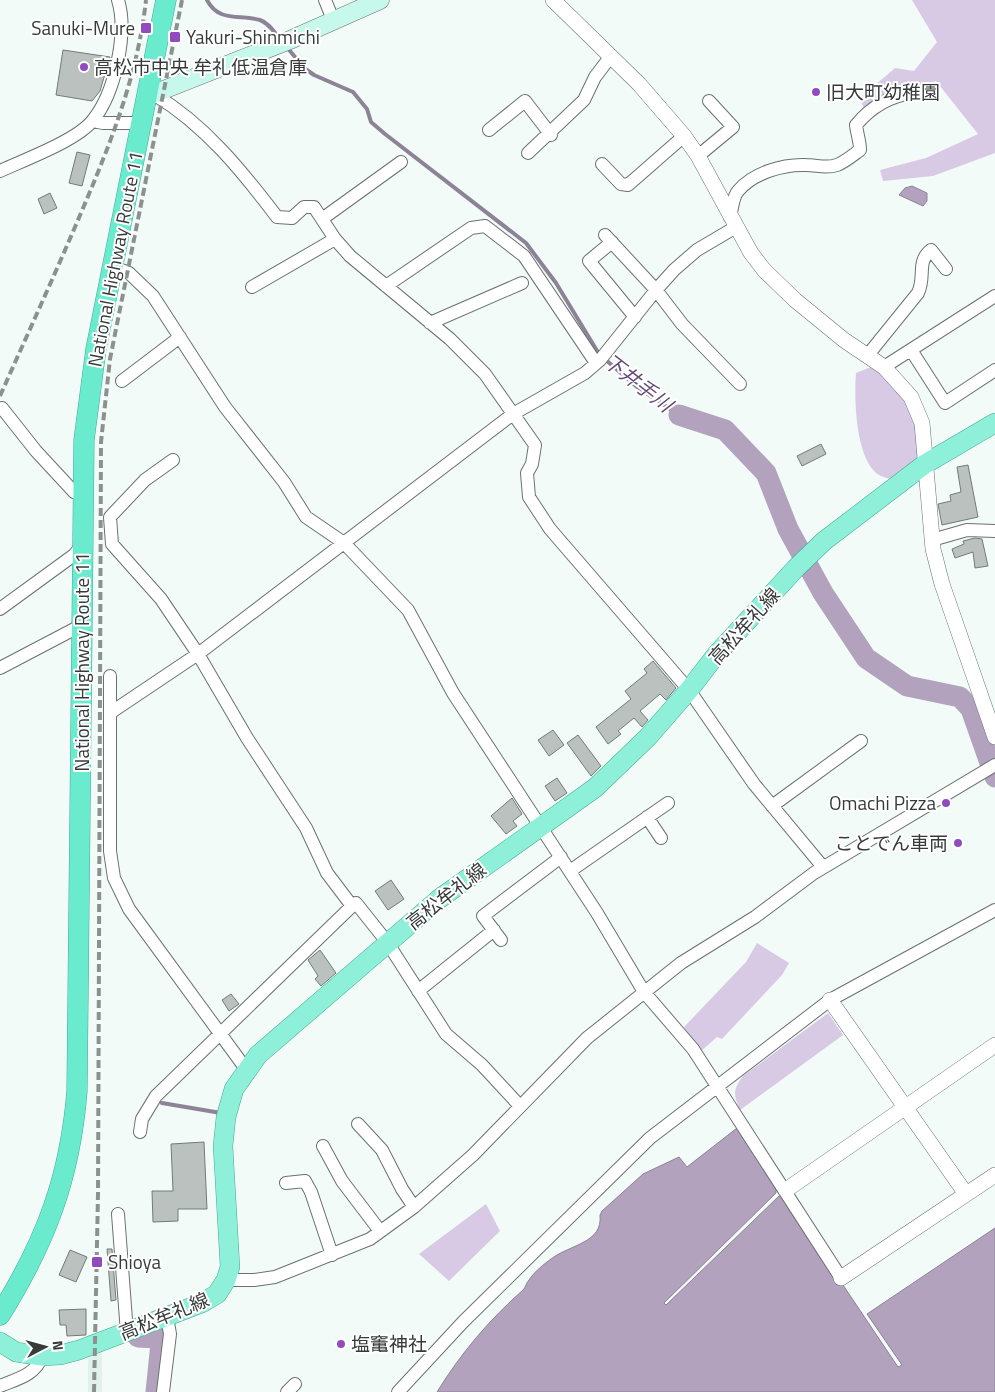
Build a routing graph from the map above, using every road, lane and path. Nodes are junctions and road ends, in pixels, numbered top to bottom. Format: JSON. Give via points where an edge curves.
{"nodes":[{"id":1,"x":118,"y":0,"type":"edge"},
{"id":2,"x":166,"y":0,"type":"edge"},
{"id":3,"x":325,"y":0,"type":"edge"},
{"id":4,"x":380,"y":0,"type":"edge"},
{"id":5,"x":553,"y":0,"type":"edge"},
{"id":6,"x":334,"y":22,"type":"junction"},
{"id":7,"x":611,"y":56,"type":"junction"},
{"id":8,"x":912,"y":93,"type":"dead end"},
{"id":9,"x":151,"y":96,"type":"junction"},
{"id":10,"x":709,"y":101,"type":"dead end"},
{"id":11,"x":93,"y":121,"type":"junction"},
{"id":12,"x":142,"y":123,"type":"junction"},
{"id":13,"x":489,"y":130,"type":"dead end"},
{"id":14,"x":551,"y":134,"type":"junction"},
{"id":15,"x":684,"y":136,"type":"junction"},
{"id":16,"x":528,"y":153,"type":"dead end"},
{"id":17,"x":698,"y":156,"type":"junction"},
{"id":18,"x":401,"y":162,"type":"dead end"},
{"id":19,"x":602,"y":164,"type":"dead end"},
{"id":20,"x":0,"y":171,"type":"edge"},
{"id":21,"x":322,"y":219,"type":"junction"},
{"id":22,"x":733,"y":222,"type":"junction"},
{"id":23,"x":335,"y":239,"type":"junction"},
{"id":24,"x":114,"y":267,"type":"junction"},
{"id":25,"x":946,"y":269,"type":"dead end"},
{"id":26,"x":522,"y":283,"type":"dead end"},
{"id":27,"x":386,"y":286,"type":"junction"},
{"id":28,"x":252,"y":287,"type":"dead end"},
{"id":29,"x":656,"y":290,"type":"junction"},
{"id":30,"x":995,"y":296,"type":"edge"},
{"id":31,"x":635,"y":317,"type":"junction"},
{"id":32,"x":430,"y":323,"type":"junction"},
{"id":33,"x":180,"y":337,"type":"junction"},
{"id":34,"x":911,"y":350,"type":"junction"},
{"id":35,"x":867,"y":356,"type":"junction"},
{"id":36,"x":598,"y":362,"type":"junction"},
{"id":37,"x":884,"y":367,"type":"junction"},
{"id":38,"x":995,"y":370,"type":"edge"},
{"id":39,"x":122,"y":381,"type":"dead end"},
{"id":40,"x":740,"y":384,"type":"dead end"},
{"id":41,"x":2,"y":408,"type":"dead end"},
{"id":42,"x":513,"y":414,"type":"junction"},
{"id":43,"x":995,"y":423,"type":"edge"},
{"id":44,"x":173,"y":460,"type":"dead end"},
{"id":45,"x":925,"y":464,"type":"junction"},
{"id":46,"x":82,"y":495,"type":"junction"},
{"id":47,"x":995,"y":531,"type":"edge"},
{"id":48,"x":932,"y":540,"type":"junction"},
{"id":49,"x":344,"y":543,"type":"junction"},
{"id":50,"x":82,"y":545,"type":"junction"},
{"id":51,"x":0,"y":609,"type":"edge"},
{"id":52,"x":82,"y":626,"type":"junction"},
{"id":53,"x":198,"y":654,"type":"junction"},
{"id":54,"x":0,"y":668,"type":"edge"},
{"id":55,"x":110,"y":676,"type":"dead end"},
{"id":56,"x":689,"y":690,"type":"junction"},
{"id":57,"x":110,"y":713,"type":"junction"},
{"id":58,"x":995,"y":737,"type":"edge"},
{"id":59,"x":861,"y":741,"type":"dead end"},
{"id":60,"x":990,"y":768,"type":"edge"},
{"id":61,"x":668,"y":803,"type":"dead end"},
{"id":62,"x":772,"y":806,"type":"junction"},
{"id":63,"x":648,"y":817,"type":"junction"},
{"id":64,"x":541,"y":827,"type":"junction"},
{"id":65,"x":661,"y":838,"type":"dead end"},
{"id":66,"x":561,"y":857,"type":"junction"},
{"id":67,"x":824,"y":867,"type":"junction"},
{"id":68,"x":570,"y":871,"type":"junction"},
{"id":69,"x":352,"y":906,"type":"junction"},
{"id":70,"x":995,"y":910,"type":"edge"},
{"id":71,"x":387,"y":942,"type":"junction"},
{"id":72,"x":418,"y":991,"type":"junction"},
{"id":73,"x":644,"y":992,"type":"junction"},
{"id":74,"x":830,"y":1000,"type":"junction"},
{"id":75,"x":219,"y":1035,"type":"junction"},
{"id":76,"x":995,"y":1045,"type":"edge"},
{"id":77,"x":246,"y":1070,"type":"junction"},
{"id":78,"x":717,"y":1088,"type":"junction"},
{"id":79,"x":519,"y":1106,"type":"junction"},
{"id":80,"x":905,"y":1108,"type":"junction"},
{"id":81,"x":358,"y":1124,"type":"dead end"},
{"id":82,"x":140,"y":1132,"type":"dead end"},
{"id":83,"x":324,"y":1146,"type":"dead end"},
{"id":84,"x":995,"y":1175,"type":"edge"},
{"id":85,"x":286,"y":1183,"type":"dead end"},
{"id":86,"x":786,"y":1190,"type":"junction"},
{"id":87,"x":966,"y":1194,"type":"junction"},
{"id":88,"x":414,"y":1207,"type":"junction"},
{"id":89,"x":118,"y":1214,"type":"dead end"},
{"id":90,"x":380,"y":1231,"type":"junction"},
{"id":91,"x":332,"y":1255,"type":"junction"},
{"id":92,"x":841,"y":1278,"type":"joint"},
{"id":93,"x":226,"y":1280,"type":"junction"},
{"id":94,"x":0,"y":1315,"type":"edge"},
{"id":95,"x":167,"y":1317,"type":"junction"},
{"id":96,"x":127,"y":1332,"type":"junction"},
{"id":97,"x":0,"y":1342,"type":"edge"},
{"id":98,"x":42,"y":1356,"type":"junction"},
{"id":99,"x":0,"y":1386,"type":"edge"},
{"id":100,"x":163,"y":1392,"type":"edge"},
{"id":101,"x":398,"y":1392,"type":"edge"}],
"edges":[{"from":1,"to":11,"type":"street","via":[[121,44],[115,72]]},
{"from":2,"to":9,"type":"highway","name":"National Highway Route 11"},
{"from":3,"to":6,"type":"street"},
{"from":4,"to":6,"type":"main road"},
{"from":5,"to":7,"type":"street"},
{"from":6,"to":9,"type":"main road"},
{"from":7,"to":14,"type":"street","via":[[595,77],[584,100]]},
{"from":7,"to":15,"type":"street"},
{"from":8,"to":22,"type":"street","via":[[895,95],[864,115],[856,125],[860,150],[837,165],[825,168],[806,164],[792,166],[756,177],[737,192]]},
{"from":9,"to":12,"type":"highway","name":"National Highway Route 11"},
{"from":9,"to":21,"type":"street","via":[[218,146],[238,166],[277,217],[292,218],[304,207],[314,207]]},
{"from":10,"to":17,"type":"street","via":[[733,127]]},
{"from":11,"to":12,"type":"street"},
{"from":11,"to":20,"type":"street","via":[[62,142]]},
{"from":12,"to":24,"type":"highway","name":"National Highway Route 11"},
{"from":13,"to":14,"type":"street","via":[[525,101]]},
{"from":14,"to":16,"type":"street"},
{"from":15,"to":17,"type":"street"},
{"from":15,"to":19,"type":"street","via":[[628,185],[621,184]]},
{"from":17,"to":22,"type":"street"},
{"from":18,"to":21,"type":"street"},
{"from":21,"to":23,"type":"street"},
{"from":22,"to":29,"type":"street","via":[[697,250]]},
{"from":22,"to":35,"type":"street","via":[[764,270],[830,329]]},
{"from":23,"to":27,"type":"street"},
{"from":23,"to":28,"type":"street"},
{"from":24,"to":33,"type":"street","via":[[129,273],[153,296]]},
{"from":24,"to":46,"type":"highway","name":"National Highway Route 11","via":[[89,395]]},
{"from":25,"to":35,"type":"street","via":[[931,250],[925,256],[923,283],[918,293]]},
{"from":26,"to":32,"type":"street"},
{"from":27,"to":32,"type":"street"},
{"from":27,"to":36,"type":"street","via":[[471,228],[485,226],[524,256]]},
{"from":29,"to":31,"type":"street"},
{"from":29,"to":31,"type":"street","via":[[609,238],[589,261]]},
{"from":29,"to":40,"type":"street","via":[[682,324]]},
{"from":30,"to":34,"type":"street"},
{"from":31,"to":36,"type":"street"},
{"from":32,"to":42,"type":"street","via":[[485,374]]},
{"from":33,"to":39,"type":"street"},
{"from":33,"to":49,"type":"street","via":[[225,407],[284,482],[306,517]]},
{"from":34,"to":37,"type":"street"},
{"from":34,"to":38,"type":"street","via":[[944,403]]},
{"from":35,"to":37,"type":"street"},
{"from":36,"to":42,"type":"street","via":[[585,373]]},
{"from":37,"to":45,"type":"street","via":[[911,397],[922,423]]},
{"from":41,"to":46,"type":"street","via":[[36,451],[74,492]]},
{"from":42,"to":49,"type":"street"},
{"from":42,"to":56,"type":"street","via":[[535,445],[527,473],[529,497],[550,529]]},
{"from":43,"to":45,"type":"main road","name":"高松牟礼線"},
{"from":44,"to":53,"type":"street","via":[[145,480],[110,517],[110,532],[112,544],[161,599]]},
{"from":45,"to":48,"type":"street"},
{"from":45,"to":56,"type":"main road","name":"高松牟礼線","via":[[796,568],[716,655]]},
{"from":46,"to":50,"type":"highway","name":"National Highway Route 11"},
{"from":47,"to":48,"type":"street","via":[[967,530]]},
{"from":48,"to":58,"type":"street","via":[[942,584]]},
{"from":49,"to":53,"type":"street"},
{"from":49,"to":64,"type":"street","via":[[408,610],[453,693]]},
{"from":50,"to":51,"type":"street","via":[[74,555]]},
{"from":50,"to":52,"type":"highway","name":"National Highway Route 11"},
{"from":52,"to":54,"type":"street"},
{"from":52,"to":94,"type":"highway","name":"National Highway Route 11","via":[[74,1131],[66,1170],[41,1244]]},
{"from":53,"to":57,"type":"street"},
{"from":53,"to":69,"type":"street","via":[[247,738],[306,828],[327,873]]},
{"from":55,"to":57,"type":"street"},
{"from":56,"to":62,"type":"street"},
{"from":56,"to":64,"type":"main road","name":"高松牟礼線","via":[[648,737],[595,788]]},
{"from":57,"to":75,"type":"street","via":[[110,851],[114,878],[129,909]]},
{"from":59,"to":62,"type":"street"},
{"from":60,"to":67,"type":"street"},
{"from":61,"to":63,"type":"street"},
{"from":62,"to":67,"type":"street"},
{"from":63,"to":65,"type":"street"},
{"from":63,"to":68,"type":"street"},
{"from":64,"to":66,"type":"street"},
{"from":64,"to":71,"type":"main road","name":"高松牟礼線","via":[[439,899]]},
{"from":66,"to":68,"type":"street"},
{"from":66,"to":72,"type":"street","via":[[483,916],[497,935]]},
{"from":67,"to":73,"type":"street","via":[[755,917],[680,962]]},
{"from":68,"to":73,"type":"street"},
{"from":69,"to":71,"type":"street","via":[[356,903]]},
{"from":69,"to":75,"type":"street"},
{"from":70,"to":74,"type":"street"},
{"from":71,"to":72,"type":"street"},
{"from":71,"to":77,"type":"main road","name":"高松牟礼線","via":[[278,1036]]},
{"from":72,"to":79,"type":"street","via":[[446,1034],[482,1065]]},
{"from":73,"to":78,"type":"street","via":[[693,1049]]},
{"from":73,"to":79,"type":"street","via":[[587,1038]]},
{"from":74,"to":78,"type":"street"},
{"from":74,"to":80,"type":"street"},
{"from":75,"to":77,"type":"street"},
{"from":75,"to":82,"type":"street","via":[[156,1096],[142,1119]]},
{"from":76,"to":80,"type":"street"},
{"from":77,"to":93,"type":"main road","name":"高松牟礼線","via":[[234,1088],[223,1146],[230,1251]]},
{"from":78,"to":86,"type":"street"},
{"from":78,"to":101,"type":"street","via":[[650,1138],[463,1322]]},
{"from":79,"to":88,"type":"street","via":[[472,1155]]},
{"from":80,"to":86,"type":"street"},
{"from":80,"to":87,"type":"street"},
{"from":81,"to":88,"type":"street","via":[[382,1150]]},
{"from":83,"to":90,"type":"street","via":[[342,1181]]},
{"from":84,"to":87,"type":"street"},
{"from":85,"to":91,"type":"street","via":[[305,1181],[312,1192]]},
{"from":86,"to":92,"type":"street"},
{"from":87,"to":92,"type":"street"},
{"from":88,"to":90,"type":"street"},
{"from":89,"to":96,"type":"street"},
{"from":90,"to":91,"type":"street","via":[[370,1239]]},
{"from":91,"to":93,"type":"street","via":[[275,1277]]},
{"from":93,"to":95,"type":"main road","name":"高松牟礼線","via":[[217,1294]]},
{"from":95,"to":96,"type":"main road","name":"高松牟礼線"},
{"from":95,"to":100,"type":"street","via":[[170,1334]]},
{"from":96,"to":98,"type":"main road","name":"高松牟礼線","via":[[60,1355]]},
{"from":97,"to":98,"type":"main road","name":"高松牟礼線","via":[[16,1352]]},
{"from":98,"to":99,"type":"street","via":[[39,1365],[28,1375]]}]}
